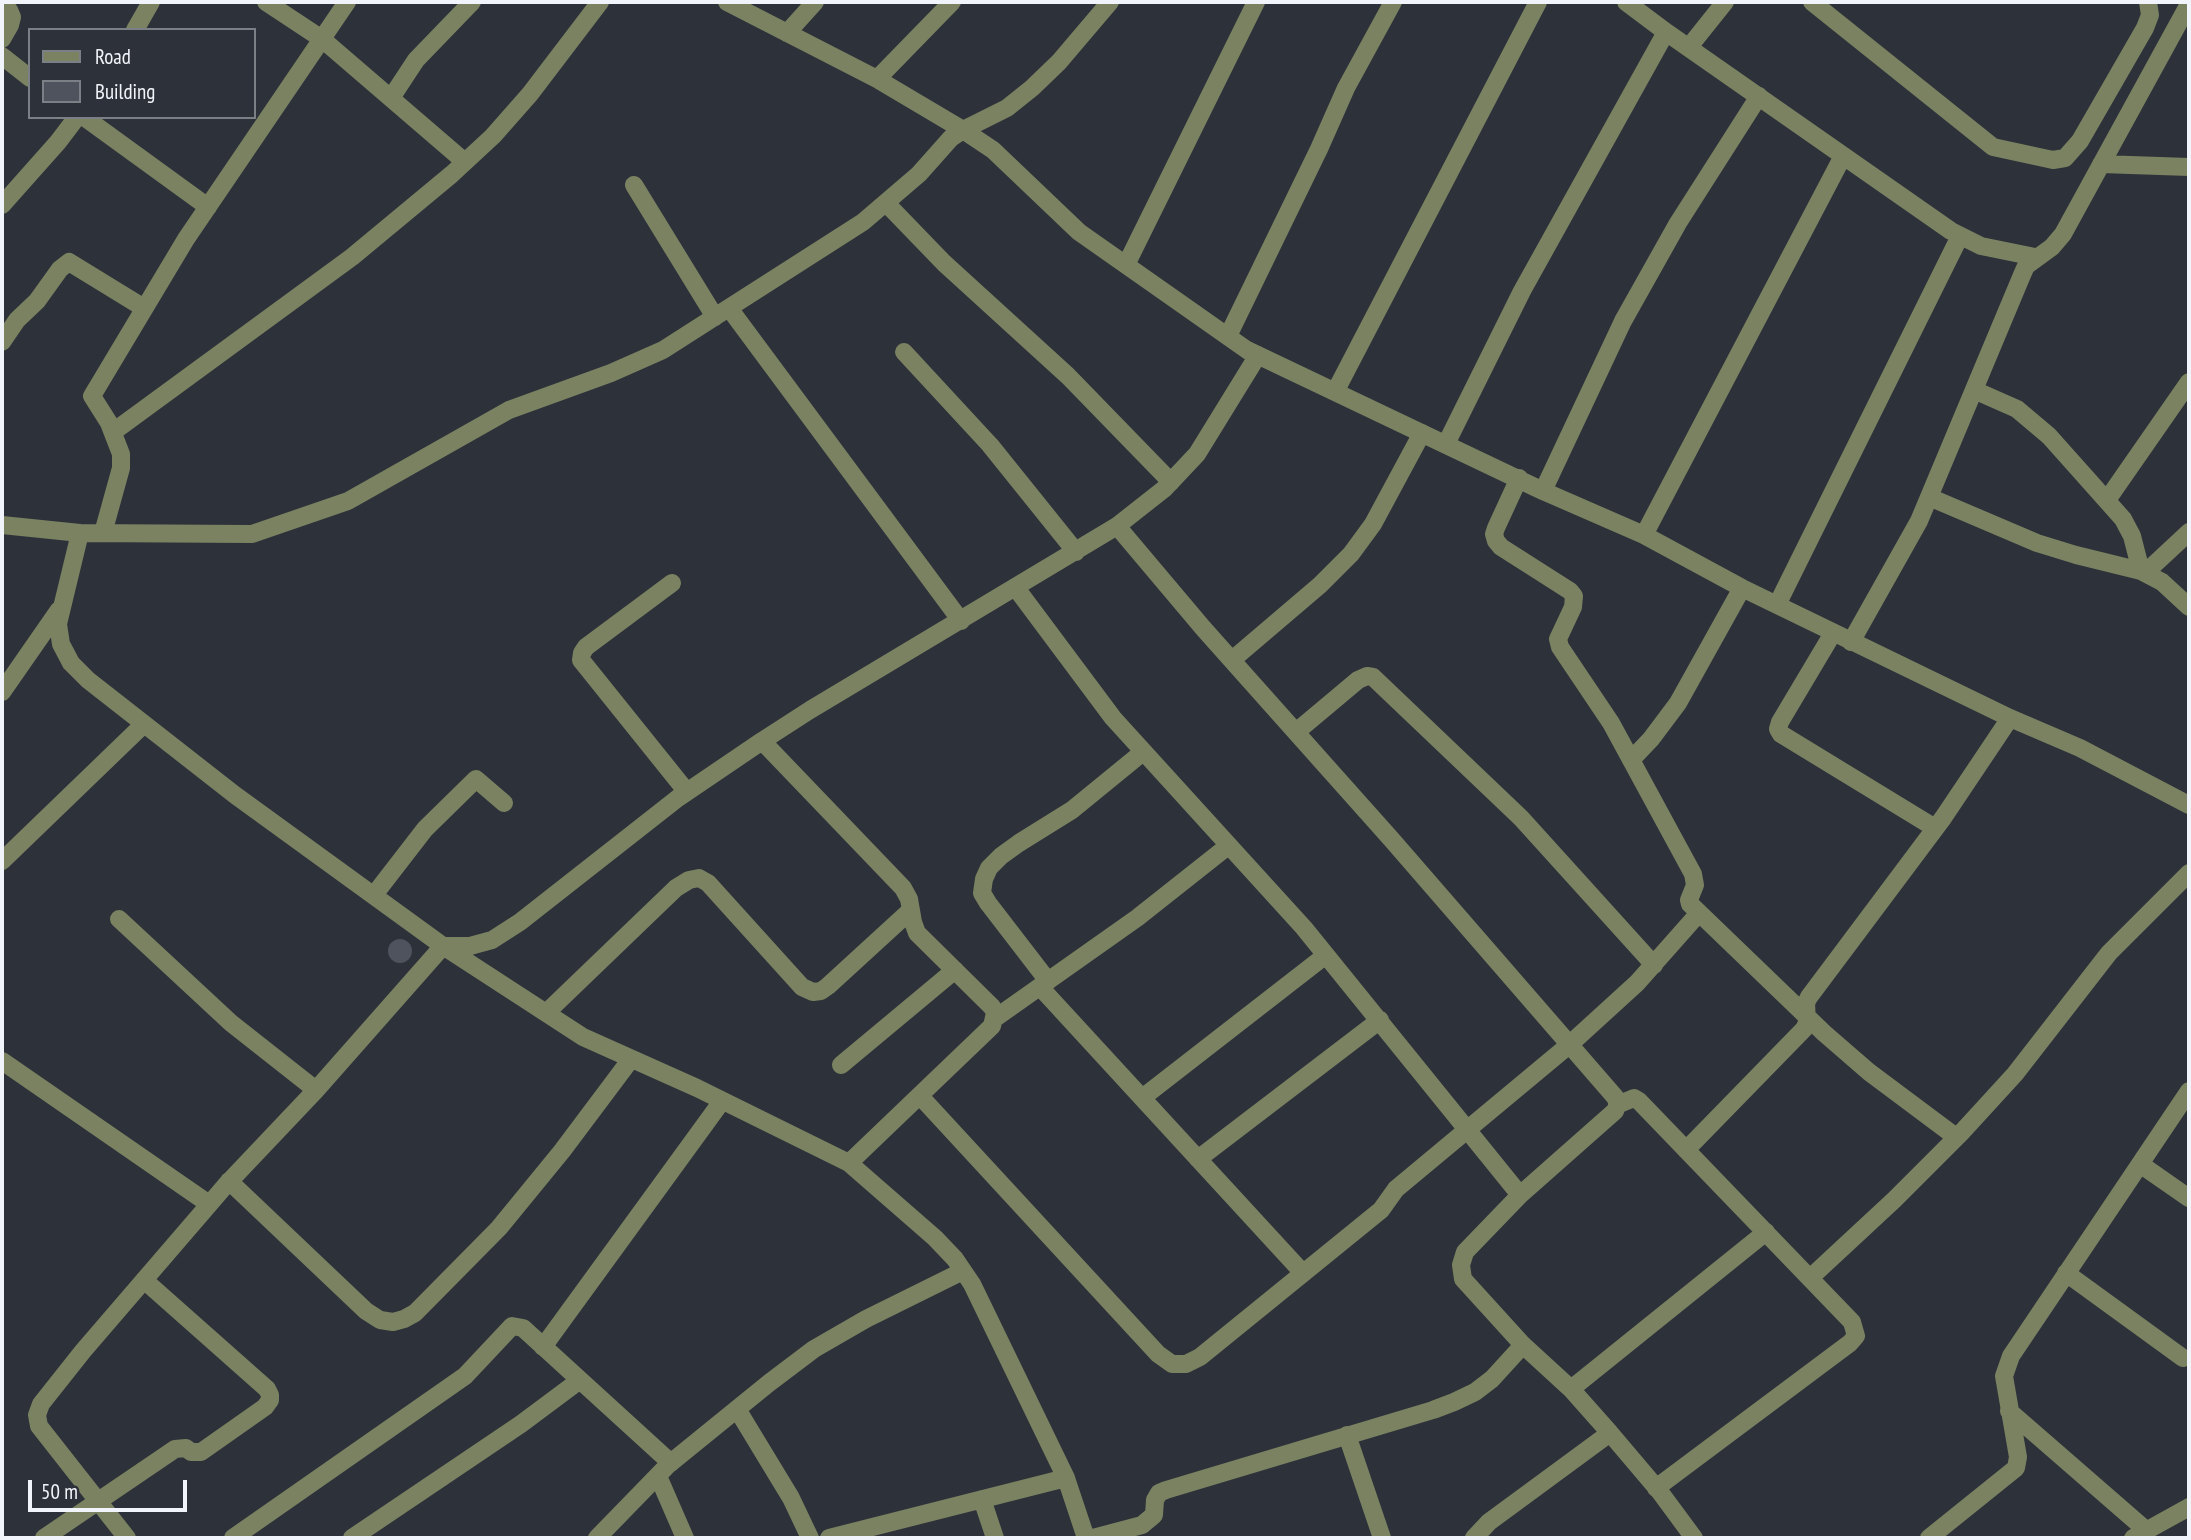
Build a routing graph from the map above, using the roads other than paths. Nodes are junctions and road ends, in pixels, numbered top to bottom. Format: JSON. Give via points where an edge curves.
{"nodes":[{"id":1,"x":151,"y":2,"type":"edge"},
{"id":2,"x":266,"y":2,"type":"edge"},
{"id":3,"x":346,"y":2,"type":"edge"},
{"id":4,"x":472,"y":2,"type":"edge"},
{"id":5,"x":600,"y":2,"type":"edge"},
{"id":6,"x":727,"y":2,"type":"edge"},
{"id":7,"x":816,"y":2,"type":"edge"},
{"id":8,"x":952,"y":2,"type":"edge"},
{"id":9,"x":1110,"y":2,"type":"edge"},
{"id":10,"x":1256,"y":2,"type":"edge"},
{"id":11,"x":1393,"y":2,"type":"edge"},
{"id":12,"x":1538,"y":2,"type":"edge"},
{"id":13,"x":1626,"y":2,"type":"edge"},
{"id":14,"x":1726,"y":2,"type":"edge"},
{"id":15,"x":1812,"y":2,"type":"edge"},
{"id":16,"x":2148,"y":2,"type":"edge"},
{"id":17,"x":2189,"y":4,"type":"edge"},
{"id":18,"x":2,"y":5,"type":"edge"},
{"id":19,"x":136,"y":28,"type":"edge"},
{"id":20,"x":1666,"y":32,"type":"junction"},
{"id":21,"x":787,"y":33,"type":"junction"},
{"id":22,"x":322,"y":38,"type":"junction"},
{"id":23,"x":2,"y":39,"type":"edge"},
{"id":24,"x":1689,"y":47,"type":"junction"},
{"id":25,"x":2,"y":56,"type":"edge"},
{"id":26,"x":28,"y":76,"type":"edge"},
{"id":27,"x":877,"y":79,"type":"junction"},
{"id":28,"x":1759,"y":96,"type":"junction"},
{"id":29,"x":391,"y":98,"type":"junction"},
{"id":30,"x":75,"y":119,"type":"edge"},
{"id":31,"x":87,"y":119,"type":"edge"},
{"id":32,"x":964,"y":130,"type":"junction"},
{"id":33,"x":1843,"y":156,"type":"junction"},
{"id":34,"x":465,"y":162,"type":"junction"},
{"id":35,"x":2101,"y":163,"type":"junction"},
{"id":36,"x":2189,"y":167,"type":"edge"},
{"id":37,"x":634,"y":185,"type":"dead end"},
{"id":38,"x":886,"y":204,"type":"junction"},
{"id":39,"x":2,"y":205,"type":"edge"},
{"id":40,"x":208,"y":207,"type":"junction"},
{"id":41,"x":1960,"y":236,"type":"junction"},
{"id":42,"x":2035,"y":257,"type":"junction"},
{"id":43,"x":1126,"y":265,"type":"junction"},
{"id":44,"x":144,"y":308,"type":"junction"},
{"id":45,"x":722,"y":312,"type":"junction"},
{"id":46,"x":1228,"y":337,"type":"junction"},
{"id":47,"x":2,"y":342,"type":"edge"},
{"id":48,"x":904,"y":352,"type":"dead end"},
{"id":49,"x":1258,"y":355,"type":"junction"},
{"id":50,"x":2189,"y":382,"type":"edge"},
{"id":51,"x":1974,"y":390,"type":"junction"},
{"id":52,"x":1335,"y":392,"type":"junction"},
{"id":53,"x":113,"y":432,"type":"junction"},
{"id":54,"x":1422,"y":433,"type":"junction"},
{"id":55,"x":1446,"y":444,"type":"junction"},
{"id":56,"x":1519,"y":478,"type":"junction"},
{"id":57,"x":1171,"y":482,"type":"junction"},
{"id":58,"x":1543,"y":491,"type":"junction"},
{"id":59,"x":1929,"y":497,"type":"junction"},
{"id":60,"x":2107,"y":500,"type":"junction"},
{"id":61,"x":2,"y":525,"type":"edge"},
{"id":62,"x":1117,"y":526,"type":"junction"},
{"id":63,"x":2189,"y":531,"type":"edge"},
{"id":64,"x":79,"y":533,"type":"junction"},
{"id":65,"x":103,"y":533,"type":"junction"},
{"id":66,"x":1644,"y":535,"type":"junction"},
{"id":67,"x":1076,"y":552,"type":"junction"},
{"id":68,"x":2143,"y":572,"type":"junction"},
{"id":69,"x":672,"y":583,"type":"dead end"},
{"id":70,"x":1016,"y":588,"type":"junction"},
{"id":71,"x":1742,"y":588,"type":"junction"},
{"id":72,"x":1777,"y":605,"type":"junction"},
{"id":73,"x":61,"y":607,"type":"junction"},
{"id":74,"x":2189,"y":607,"type":"edge"},
{"id":75,"x":961,"y":621,"type":"junction"},
{"id":76,"x":1833,"y":633,"type":"junction"},
{"id":77,"x":1851,"y":642,"type":"junction"},
{"id":78,"x":1232,"y":660,"type":"junction"},
{"id":79,"x":2,"y":692,"type":"edge"},
{"id":80,"x":2010,"y":718,"type":"junction"},
{"id":81,"x":144,"y":724,"type":"junction"},
{"id":82,"x":1296,"y":732,"type":"junction"},
{"id":83,"x":762,"y":741,"type":"junction"},
{"id":84,"x":1143,"y":752,"type":"junction"},
{"id":85,"x":1631,"y":760,"type":"junction"},
{"id":86,"x":687,"y":792,"type":"junction"},
{"id":87,"x":504,"y":803,"type":"dead end"},
{"id":88,"x":2189,"y":805,"type":"edge"},
{"id":89,"x":1935,"y":828,"type":"junction"},
{"id":90,"x":1228,"y":846,"type":"junction"},
{"id":91,"x":2,"y":861,"type":"edge"},
{"id":92,"x":2189,"y":873,"type":"edge"},
{"id":93,"x":374,"y":895,"type":"junction"},
{"id":94,"x":911,"y":910,"type":"junction"},
{"id":95,"x":1699,"y":913,"type":"junction"},
{"id":96,"x":119,"y":919,"type":"dead end"},
{"id":97,"x":443,"y":946,"type":"junction"},
{"id":98,"x":1326,"y":955,"type":"junction"},
{"id":99,"x":1654,"y":965,"type":"junction"},
{"id":100,"x":955,"y":970,"type":"junction"},
{"id":101,"x":1044,"y":984,"type":"junction"},
{"id":102,"x":547,"y":1013,"type":"junction"},
{"id":103,"x":1807,"y":1016,"type":"junction"},
{"id":104,"x":995,"y":1020,"type":"junction"},
{"id":105,"x":1380,"y":1020,"type":"junction"},
{"id":106,"x":1569,"y":1045,"type":"junction"},
{"id":107,"x":631,"y":1059,"type":"junction"},
{"id":108,"x":2,"y":1061,"type":"edge"},
{"id":109,"x":841,"y":1065,"type":"dead end"},
{"id":110,"x":316,"y":1090,"type":"junction"},
{"id":111,"x":2189,"y":1091,"type":"edge"},
{"id":112,"x":920,"y":1096,"type":"junction"},
{"id":113,"x":1142,"y":1098,"type":"junction"},
{"id":114,"x":722,"y":1101,"type":"junction"},
{"id":115,"x":1617,"y":1105,"type":"junction"},
{"id":116,"x":1466,"y":1128,"type":"junction"},
{"id":117,"x":1956,"y":1137,"type":"junction"},
{"id":118,"x":1686,"y":1150,"type":"junction"},
{"id":119,"x":1198,"y":1159,"type":"junction"},
{"id":120,"x":849,"y":1163,"type":"junction"},
{"id":121,"x":2140,"y":1164,"type":"junction"},
{"id":122,"x":229,"y":1181,"type":"junction"},
{"id":123,"x":1520,"y":1195,"type":"junction"},
{"id":124,"x":2189,"y":1198,"type":"edge"},
{"id":125,"x":209,"y":1204,"type":"junction"},
{"id":126,"x":1766,"y":1232,"type":"junction"},
{"id":127,"x":963,"y":1271,"type":"junction"},
{"id":128,"x":1303,"y":1273,"type":"junction"},
{"id":129,"x":2066,"y":1273,"type":"junction"},
{"id":130,"x":1810,"y":1278,"type":"junction"},
{"id":131,"x":144,"y":1280,"type":"junction"},
{"id":132,"x":1523,"y":1345,"type":"junction"},
{"id":133,"x":543,"y":1347,"type":"junction"},
{"id":134,"x":2183,"y":1358,"type":"dead end"},
{"id":135,"x":580,"y":1380,"type":"junction"},
{"id":136,"x":1570,"y":1390,"type":"junction"},
{"id":137,"x":737,"y":1409,"type":"junction"},
{"id":138,"x":2009,"y":1411,"type":"junction"},
{"id":139,"x":1610,"y":1433,"type":"junction"},
{"id":140,"x":1347,"y":1435,"type":"junction"},
{"id":141,"x":671,"y":1463,"type":"junction"},
{"id":142,"x":658,"y":1476,"type":"junction"},
{"id":143,"x":1066,"y":1478,"type":"junction"},
{"id":144,"x":1656,"y":1488,"type":"junction"},
{"id":145,"x":982,"y":1499,"type":"junction"},
{"id":146,"x":98,"y":1501,"type":"junction"},
{"id":147,"x":2189,"y":1507,"type":"edge"},
{"id":148,"x":2140,"y":1534,"type":"edge"},
{"id":149,"x":1688,"y":1536,"type":"edge"},
{"id":150,"x":44,"y":1538,"type":"edge"},
{"id":151,"x":127,"y":1538,"type":"edge"},
{"id":152,"x":233,"y":1538,"type":"edge"},
{"id":153,"x":352,"y":1538,"type":"edge"},
{"id":154,"x":597,"y":1538,"type":"edge"},
{"id":155,"x":685,"y":1538,"type":"edge"},
{"id":156,"x":810,"y":1538,"type":"edge"},
{"id":157,"x":829,"y":1538,"type":"edge"},
{"id":158,"x":995,"y":1538,"type":"edge"},
{"id":159,"x":1086,"y":1538,"type":"edge"},
{"id":160,"x":1093,"y":1538,"type":"edge"},
{"id":161,"x":1382,"y":1538,"type":"edge"},
{"id":162,"x":1474,"y":1538,"type":"edge"},
{"id":163,"x":1929,"y":1538,"type":"edge"}],
"edges":[{"from":1,"to":19,"type":"street"},
{"from":2,"to":22,"type":"street"},
{"from":3,"to":22,"type":"street"},
{"from":4,"to":29,"type":"street","via":[[416,60]]},
{"from":5,"to":34,"type":"street","via":[[530,94]]},
{"from":6,"to":21,"type":"street"},
{"from":7,"to":21,"type":"street"},
{"from":8,"to":27,"type":"street"},
{"from":9,"to":32,"type":"street","via":[[1032,88],[1007,108]]},
{"from":10,"to":43,"type":"street"},
{"from":11,"to":46,"type":"street","via":[[1346,88]]},
{"from":12,"to":52,"type":"street"},
{"from":13,"to":20,"type":"street"},
{"from":14,"to":24,"type":"street"},
{"from":15,"to":16,"type":"street","via":[[1993,147],[2053,160],[2065,158],[2080,141],[2145,28]]},
{"from":17,"to":35,"type":"street"},
{"from":18,"to":23,"type":"street","via":[[12,17]]},
{"from":20,"to":24,"type":"street"},
{"from":20,"to":55,"type":"street","via":[[1522,291]]},
{"from":21,"to":27,"type":"street"},
{"from":22,"to":29,"type":"street"},
{"from":22,"to":40,"type":"street"},
{"from":24,"to":28,"type":"street"},
{"from":25,"to":26,"type":"street"},
{"from":27,"to":32,"type":"street"},
{"from":28,"to":33,"type":"street"},
{"from":28,"to":58,"type":"street","via":[[1678,223],[1623,321]]},
{"from":29,"to":34,"type":"street"},
{"from":30,"to":39,"type":"street"},
{"from":31,"to":40,"type":"street"},
{"from":32,"to":38,"type":"street"},
{"from":32,"to":43,"type":"street","via":[[993,150],[1079,232]]},
{"from":33,"to":41,"type":"street"},
{"from":33,"to":66,"type":"street"},
{"from":34,"to":53,"type":"street","via":[[352,257]]},
{"from":35,"to":36,"type":"street"},
{"from":35,"to":42,"type":"street","via":[[2063,234]]},
{"from":37,"to":45,"type":"street"},
{"from":38,"to":45,"type":"street"},
{"from":38,"to":57,"type":"street","via":[[1068,376]]},
{"from":40,"to":44,"type":"street"},
{"from":41,"to":42,"type":"street","via":[[1981,246]]},
{"from":41,"to":72,"type":"street"},
{"from":42,"to":51,"type":"street","via":[[2022,275]]},
{"from":43,"to":46,"type":"street"},
{"from":44,"to":47,"type":"street","via":[[69,262]]},
{"from":44,"to":53,"type":"street","via":[[92,396]]},
{"from":45,"to":65,"type":"street","via":[[663,350],[509,410],[348,501],[300,519],[252,534]]},
{"from":45,"to":75,"type":"street"},
{"from":46,"to":49,"type":"street"},
{"from":48,"to":67,"type":"street","via":[[990,445]]},
{"from":49,"to":52,"type":"street"},
{"from":49,"to":57,"type":"street","via":[[1197,454]]},
{"from":50,"to":60,"type":"street"},
{"from":51,"to":59,"type":"street"},
{"from":51,"to":60,"type":"street","via":[[2033,421]]},
{"from":52,"to":54,"type":"street"},
{"from":53,"to":65,"type":"street","via":[[121,468]]},
{"from":54,"to":55,"type":"street"},
{"from":54,"to":78,"type":"street","via":[[1373,524],[1351,554]]},
{"from":55,"to":56,"type":"street"},
{"from":56,"to":58,"type":"street"},
{"from":56,"to":85,"type":"street","via":[[1496,528],[1496,541],[1574,596],[1558,639],[1560,647]]},
{"from":57,"to":62,"type":"street"},
{"from":58,"to":66,"type":"street"},
{"from":59,"to":68,"type":"street","via":[[2037,543]]},
{"from":59,"to":77,"type":"street"},
{"from":60,"to":68,"type":"street","via":[[2132,536]]},
{"from":61,"to":64,"type":"street"},
{"from":62,"to":67,"type":"street"},
{"from":62,"to":78,"type":"street"},
{"from":63,"to":68,"type":"street"},
{"from":64,"to":65,"type":"street"},
{"from":64,"to":73,"type":"street"},
{"from":66,"to":71,"type":"street"},
{"from":67,"to":70,"type":"street"},
{"from":68,"to":74,"type":"street","via":[[2162,582]]},
{"from":69,"to":86,"type":"street","via":[[586,647],[581,660]]},
{"from":70,"to":75,"type":"street"},
{"from":70,"to":84,"type":"street"},
{"from":71,"to":72,"type":"street"},
{"from":71,"to":85,"type":"street","via":[[1678,703]]},
{"from":72,"to":76,"type":"street"},
{"from":73,"to":79,"type":"street"},
{"from":73,"to":81,"type":"street","via":[[61,644],[71,663]]},
{"from":75,"to":83,"type":"street"},
{"from":76,"to":77,"type":"street"},
{"from":76,"to":89,"type":"street","via":[[1778,729]]},
{"from":77,"to":80,"type":"street"},
{"from":78,"to":82,"type":"street"},
{"from":80,"to":88,"type":"street","via":[[2080,748]]},
{"from":80,"to":89,"type":"street"},
{"from":81,"to":91,"type":"street"},
{"from":81,"to":93,"type":"street"},
{"from":82,"to":99,"type":"street","via":[[1359,680],[1374,677],[1521,818]]},
{"from":82,"to":106,"type":"street"},
{"from":83,"to":86,"type":"street"},
{"from":83,"to":94,"type":"street","via":[[903,888]]},
{"from":84,"to":90,"type":"street"},
{"from":84,"to":101,"type":"street","via":[[1072,810],[1019,843],[989,868],[984,879],[982,893]]},
{"from":85,"to":95,"type":"street","via":[[1695,879],[1689,900]]},
{"from":86,"to":97,"type":"street","via":[[492,940]]},
{"from":87,"to":93,"type":"street","via":[[475,779],[425,829]]},
{"from":89,"to":103,"type":"street","via":[[1809,997]]},
{"from":90,"to":98,"type":"street"},
{"from":90,"to":101,"type":"street"},
{"from":92,"to":117,"type":"street","via":[[2109,953],[2015,1074]]},
{"from":93,"to":97,"type":"street"},
{"from":94,"to":100,"type":"street","via":[[917,933]]},
{"from":94,"to":102,"type":"street","via":[[828,986],[813,992],[802,987],[708,883],[699,878],[689,880]]},
{"from":95,"to":99,"type":"street"},
{"from":95,"to":103,"type":"street"},
{"from":96,"to":110,"type":"street","via":[[231,1023]]},
{"from":97,"to":102,"type":"street"},
{"from":97,"to":110,"type":"street"},
{"from":98,"to":105,"type":"street"},
{"from":98,"to":113,"type":"street"},
{"from":99,"to":106,"type":"street"},
{"from":100,"to":104,"type":"street","via":[[992,1007]]},
{"from":100,"to":109,"type":"street"},
{"from":101,"to":104,"type":"street"},
{"from":101,"to":113,"type":"street"},
{"from":102,"to":107,"type":"street","via":[[583,1037]]},
{"from":103,"to":117,"type":"street","via":[[1869,1073]]},
{"from":103,"to":118,"type":"street","via":[[1804,1029]]},
{"from":104,"to":112,"type":"street"},
{"from":105,"to":116,"type":"street"},
{"from":105,"to":119,"type":"street"},
{"from":106,"to":115,"type":"street"},
{"from":106,"to":116,"type":"street"},
{"from":107,"to":114,"type":"street"},
{"from":107,"to":122,"type":"street","via":[[499,1228],[404,1319],[380,1320],[366,1311]]},
{"from":108,"to":125,"type":"street"},
{"from":110,"to":122,"type":"street"},
{"from":111,"to":121,"type":"street"},
{"from":112,"to":120,"type":"street"},
{"from":112,"to":128,"type":"street","via":[[1172,1364],[1200,1357]]},
{"from":113,"to":119,"type":"street"},
{"from":114,"to":120,"type":"street"},
{"from":114,"to":133,"type":"street"},
{"from":115,"to":118,"type":"street","via":[[1634,1098]]},
{"from":115,"to":123,"type":"street"},
{"from":116,"to":123,"type":"street"},
{"from":116,"to":128,"type":"street","via":[[1396,1189],[1381,1210]]},
{"from":117,"to":130,"type":"street"},
{"from":118,"to":126,"type":"street"},
{"from":119,"to":128,"type":"street"},
{"from":120,"to":127,"type":"street","via":[[935,1238]]},
{"from":121,"to":124,"type":"street"},
{"from":121,"to":129,"type":"street"},
{"from":122,"to":125,"type":"street"},
{"from":123,"to":132,"type":"street","via":[[1465,1252],[1461,1265],[1463,1279]]},
{"from":125,"to":131,"type":"street"},
{"from":126,"to":130,"type":"street"},
{"from":126,"to":136,"type":"street"},
{"from":127,"to":137,"type":"street","via":[[814,1349]]},
{"from":127,"to":143,"type":"street"},
{"from":129,"to":134,"type":"street"},
{"from":129,"to":138,"type":"street","via":[[2006,1366]]},
{"from":130,"to":144,"type":"street","via":[[1852,1322],[1856,1336]]},
{"from":131,"to":146,"type":"street","via":[[47,1394],[37,1415],[48,1439]]},
{"from":131,"to":146,"type":"street","via":[[267,1389],[270,1400],[201,1452],[175,1448]]},
{"from":132,"to":136,"type":"street"},
{"from":132,"to":140,"type":"street","via":[[1475,1392],[1433,1410]]},
{"from":133,"to":135,"type":"street"},
{"from":133,"to":152,"type":"street","via":[[523,1328],[512,1326],[465,1376]]},
{"from":135,"to":141,"type":"street"},
{"from":135,"to":153,"type":"street"},
{"from":136,"to":139,"type":"street"},
{"from":137,"to":141,"type":"street"},
{"from":137,"to":156,"type":"street"},
{"from":138,"to":148,"type":"street"},
{"from":138,"to":163,"type":"street","via":[[2016,1468]]},
{"from":139,"to":144,"type":"street"},
{"from":139,"to":162,"type":"street"},
{"from":140,"to":160,"type":"street","via":[[1166,1490],[1159,1493],[1153,1515],[1142,1525]]},
{"from":140,"to":161,"type":"street"},
{"from":141,"to":142,"type":"street"},
{"from":142,"to":154,"type":"street"},
{"from":142,"to":155,"type":"street"},
{"from":143,"to":145,"type":"street"},
{"from":143,"to":159,"type":"street"},
{"from":144,"to":149,"type":"street"},
{"from":145,"to":157,"type":"street"},
{"from":145,"to":158,"type":"street"},
{"from":146,"to":150,"type":"street"},
{"from":146,"to":151,"type":"street"},
{"from":147,"to":148,"type":"street"}]}
